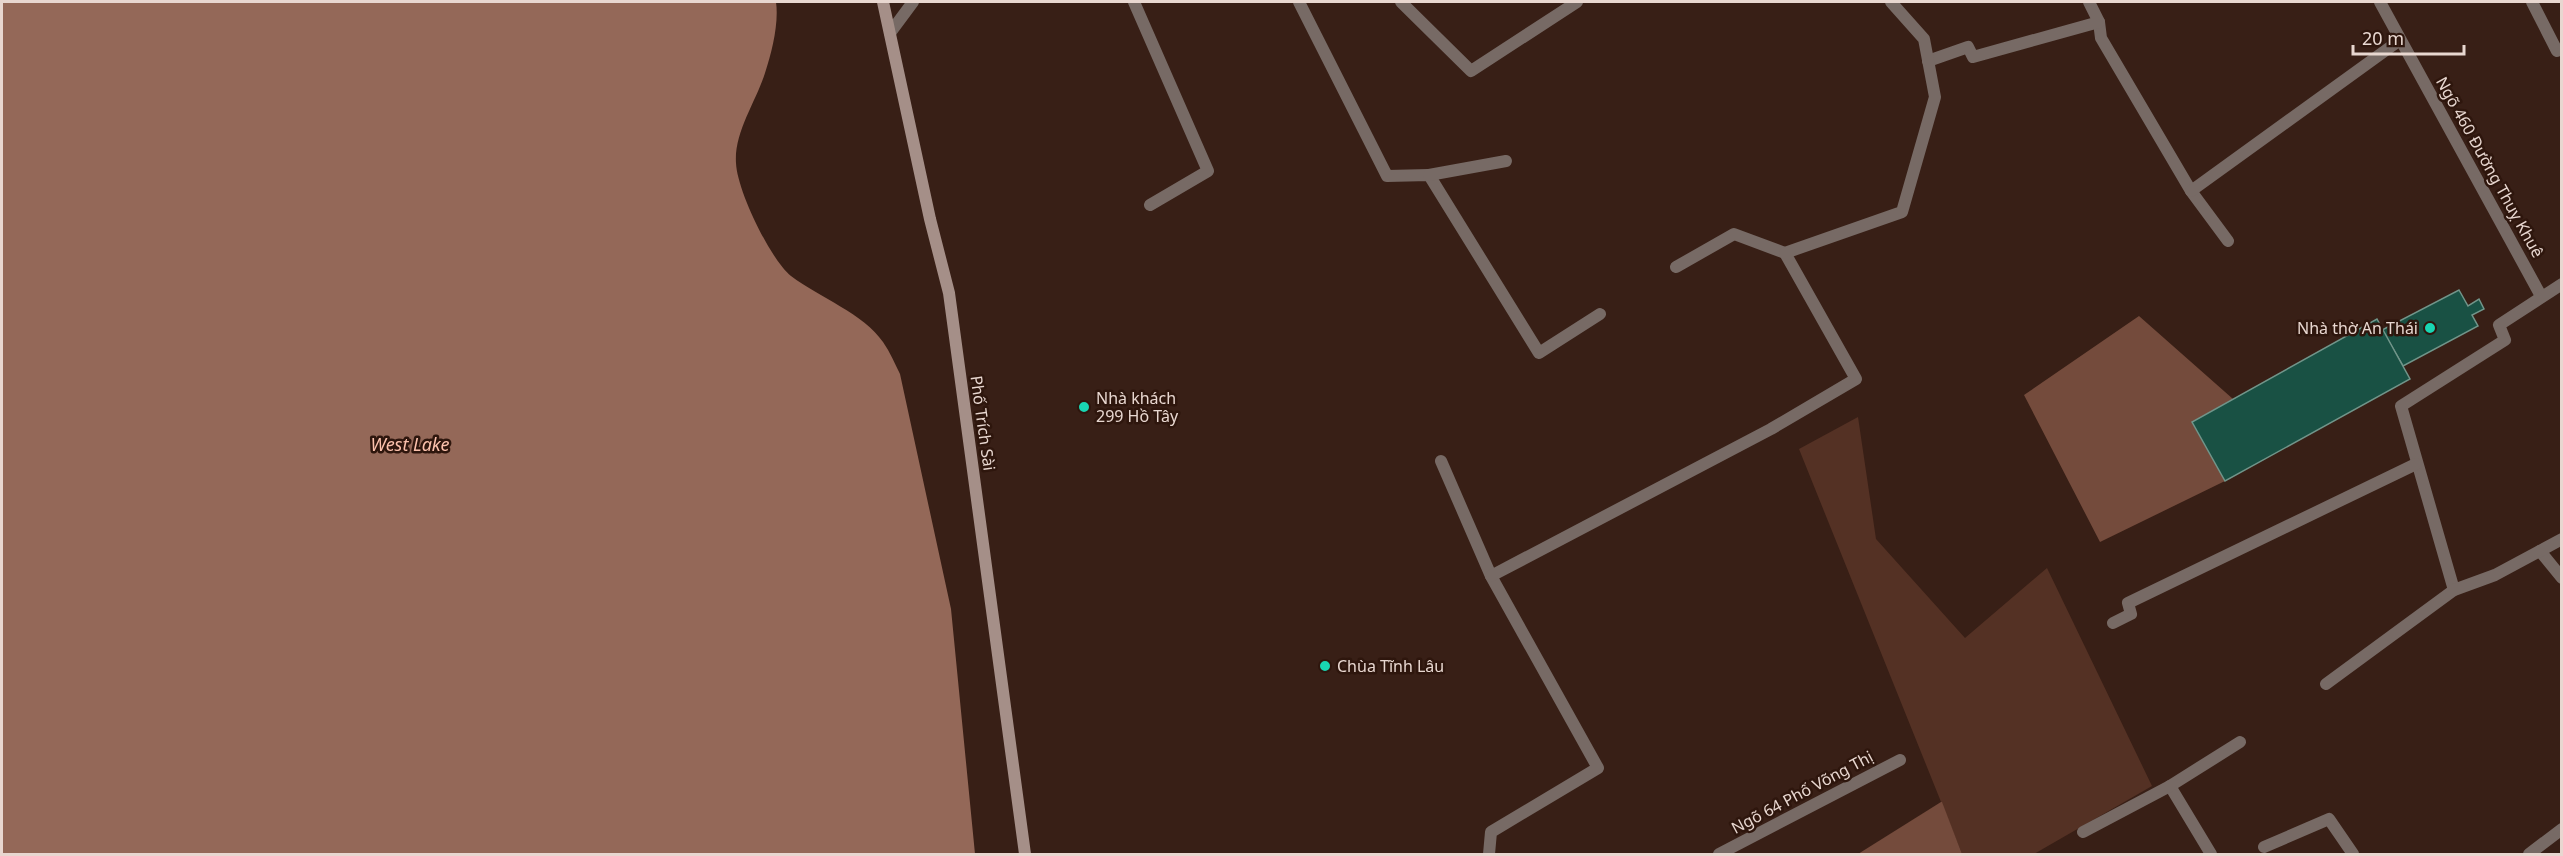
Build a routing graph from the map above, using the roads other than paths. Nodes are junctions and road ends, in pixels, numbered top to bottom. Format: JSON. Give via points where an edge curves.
{"nodes":[{"id":1,"x":883,"y":2,"type":"edge"},
{"id":2,"x":913,"y":2,"type":"edge"},
{"id":3,"x":1134,"y":2,"type":"edge"},
{"id":4,"x":1299,"y":2,"type":"edge"},
{"id":5,"x":1401,"y":2,"type":"edge"},
{"id":6,"x":1577,"y":2,"type":"edge"},
{"id":7,"x":1891,"y":2,"type":"edge"},
{"id":8,"x":2089,"y":2,"type":"edge"},
{"id":9,"x":2380,"y":2,"type":"edge"},
{"id":10,"x":2532,"y":2,"type":"edge"},
{"id":11,"x":2099,"y":22,"type":"junction"},
{"id":12,"x":890,"y":33,"type":"junction"},
{"id":13,"x":2400,"y":40,"type":"junction"},
{"id":14,"x":2557,"y":51,"type":"dead end"},
{"id":15,"x":1928,"y":61,"type":"junction"},
{"id":16,"x":1506,"y":161,"type":"dead end"},
{"id":17,"x":1429,"y":175,"type":"junction"},
{"id":18,"x":2191,"y":190,"type":"junction"},
{"id":19,"x":1150,"y":205,"type":"dead end"},
{"id":20,"x":2228,"y":241,"type":"dead end"},
{"id":21,"x":1785,"y":253,"type":"junction"},
{"id":22,"x":1676,"y":267,"type":"dead end"},
{"id":23,"x":2562,"y":284,"type":"edge"},
{"id":24,"x":2541,"y":296,"type":"junction"},
{"id":25,"x":1600,"y":314,"type":"dead end"},
{"id":26,"x":1442,"y":461,"type":"dead end"},
{"id":27,"x":2416,"y":464,"type":"junction"},
{"id":28,"x":2562,"y":539,"type":"edge"},
{"id":29,"x":2540,"y":550,"type":"junction"},
{"id":30,"x":1491,"y":576,"type":"junction"},
{"id":31,"x":2562,"y":578,"type":"edge"},
{"id":32,"x":2454,"y":590,"type":"junction"},
{"id":33,"x":2113,"y":623,"type":"dead end"},
{"id":34,"x":2326,"y":684,"type":"dead end"},
{"id":35,"x":2240,"y":742,"type":"dead end"},
{"id":36,"x":1900,"y":760,"type":"dead end"},
{"id":37,"x":2170,"y":786,"type":"junction"},
{"id":38,"x":2562,"y":829,"type":"edge"},
{"id":39,"x":2083,"y":832,"type":"dead end"},
{"id":40,"x":2264,"y":847,"type":"dead end"},
{"id":41,"x":1025,"y":855,"type":"edge"},
{"id":42,"x":1489,"y":855,"type":"edge"},
{"id":43,"x":1719,"y":855,"type":"edge"},
{"id":44,"x":2211,"y":855,"type":"edge"},
{"id":45,"x":2353,"y":855,"type":"edge"},
{"id":46,"x":2529,"y":855,"type":"edge"}],
"edges":[{"from":1,"to":12,"type":"street","name":"Phố Trích Sài"},
{"from":2,"to":12,"type":"street"},
{"from":3,"to":19,"type":"street","via":[[1208,171]]},
{"from":4,"to":17,"type":"street","via":[[1387,176]]},
{"from":5,"to":6,"type":"street","via":[[1471,70]]},
{"from":7,"to":15,"type":"street","via":[[1924,39]]},
{"from":8,"to":11,"type":"street"},
{"from":9,"to":13,"type":"street","name":"Ngõ 460 Đường Thuỵ Khuê"},
{"from":10,"to":14,"type":"street"},
{"from":11,"to":15,"type":"street","via":[[1973,57],[1968,47]]},
{"from":11,"to":18,"type":"street","via":[[2101,38]]},
{"from":12,"to":41,"type":"street","name":"Phố Trích Sài","via":[[949,293]]},
{"from":13,"to":18,"type":"street"},
{"from":13,"to":24,"type":"street","name":"Ngõ 460 Đường Thuỵ Khuê"},
{"from":15,"to":21,"type":"street","via":[[1935,97],[1902,212]]},
{"from":16,"to":17,"type":"street"},
{"from":17,"to":25,"type":"street","via":[[1539,353]]},
{"from":18,"to":20,"type":"street"},
{"from":21,"to":22,"type":"street","via":[[1734,234]]},
{"from":21,"to":30,"type":"street","via":[[1856,379],[1771,429]]},
{"from":23,"to":24,"type":"street"},
{"from":24,"to":27,"type":"street","via":[[2499,325],[2505,340],[2401,406]]},
{"from":26,"to":30,"type":"street"},
{"from":27,"to":32,"type":"street"},
{"from":27,"to":33,"type":"street","via":[[2128,603],[2131,614]]},
{"from":28,"to":29,"type":"street"},
{"from":29,"to":31,"type":"street"},
{"from":29,"to":32,"type":"street","via":[[2495,575]]},
{"from":30,"to":42,"type":"street","via":[[1598,768],[1491,832]]},
{"from":32,"to":34,"type":"street"},
{"from":35,"to":37,"type":"street"},
{"from":36,"to":43,"type":"street","name":"Ngõ 64 Phố Võng Thị"},
{"from":37,"to":39,"type":"street"},
{"from":37,"to":44,"type":"street"},
{"from":38,"to":46,"type":"street"},
{"from":40,"to":45,"type":"street","via":[[2329,819]]}]}
